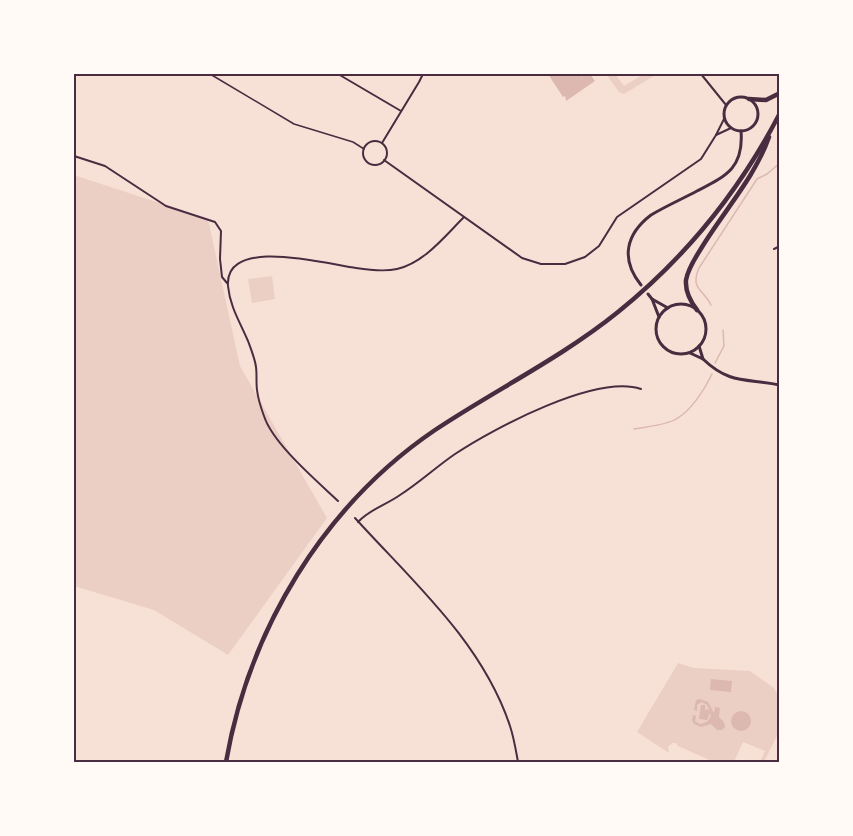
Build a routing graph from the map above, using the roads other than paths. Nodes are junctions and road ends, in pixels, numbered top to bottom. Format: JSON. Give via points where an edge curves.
{"nodes":[{"id":1,"x":338,"y":74,"type":"edge"},
{"id":2,"x":423,"y":74,"type":"edge"},
{"id":3,"x":700,"y":74,"type":"edge"},
{"id":4,"x":780,"y":93,"type":"edge"},
{"id":5,"x":749,"y":99,"type":"junction"},
{"id":6,"x":726,"y":105,"type":"junction"},
{"id":7,"x":401,"y":111,"type":"junction"},
{"id":8,"x":780,"y":113,"type":"edge"},
{"id":9,"x":724,"y":119,"type":"junction"},
{"id":10,"x":775,"y":123,"type":"junction"},
{"id":11,"x":731,"y":128,"type":"junction"},
{"id":12,"x":741,"y":131,"type":"junction"},
{"id":13,"x":716,"y":135,"type":"junction"},
{"id":14,"x":381,"y":143,"type":"junction"},
{"id":15,"x":74,"y":156,"type":"edge"},
{"id":16,"x":384,"y":160,"type":"junction"},
{"id":17,"x":464,"y":217,"type":"junction"},
{"id":18,"x":780,"y":246,"type":"edge"},
{"id":19,"x":774,"y":249,"type":"dead end"},
{"id":20,"x":228,"y":283,"type":"junction"},
{"id":21,"x":641,"y":285,"type":"dead end"},
{"id":22,"x":648,"y":294,"type":"dead end"},
{"id":23,"x":652,"y":299,"type":"junction"},
{"id":24,"x":668,"y":308,"type":"junction"},
{"id":25,"x":697,"y":310,"type":"junction"},
{"id":26,"x":659,"y":317,"type":"junction"},
{"id":27,"x":699,"y":346,"type":"junction"},
{"id":28,"x":688,"y":352,"type":"junction"},
{"id":29,"x":704,"y":359,"type":"junction"},
{"id":30,"x":780,"y":385,"type":"edge"},
{"id":31,"x":641,"y":389,"type":"dead end"},
{"id":32,"x":338,"y":501,"type":"dead end"},
{"id":33,"x":355,"y":518,"type":"dead end"},
{"id":34,"x":358,"y":522,"type":"junction"},
{"id":35,"x":226,"y":762,"type":"edge"},
{"id":36,"x":518,"y":762,"type":"edge"}],
"edges":[{"from":1,"to":7,"type":"street"},
{"from":2,"to":7,"type":"street"},
{"from":3,"to":6,"type":"street"},
{"from":4,"to":5,"type":"highway","via":[[766,100]]},
{"from":5,"to":6,"type":"street","via":[[736,98]]},
{"from":5,"to":12,"type":"street","via":[[757,109],[757,118],[750,129]]},
{"from":6,"to":9,"type":"street"},
{"from":7,"to":14,"type":"street"},
{"from":8,"to":10,"type":"highway"},
{"from":9,"to":11,"type":"street"},
{"from":9,"to":13,"type":"street"},
{"from":10,"to":25,"type":"highway","via":[[756,165],[689,270],[686,285]]},
{"from":10,"to":35,"type":"highway","via":[[724,202],[683,252],[650,284],[580,340],[432,432],[383,472],[336,522],[293,582],[261,642],[234,720]]},
{"from":11,"to":12,"type":"street"},
{"from":11,"to":13,"type":"street"},
{"from":12,"to":21,"type":"street","via":[[740,157],[726,176],[651,215],[633,233],[628,254],[630,267]]},
{"from":13,"to":17,"type":"street","via":[[701,159],[617,218],[599,246],[585,257],[565,264],[541,264],[522,258]]},
{"from":14,"to":16,"type":"street","via":[[387,153]]},
{"from":14,"to":16,"type":"street","via":[[373,141],[364,149],[364,157],[377,165]]},
{"from":15,"to":20,"type":"street","via":[[105,166],[166,206],[215,222],[221,231],[222,276]]},
{"from":16,"to":17,"type":"street"},
{"from":17,"to":20,"type":"street","via":[[414,262],[397,269],[381,271],[262,256],[244,261],[232,270]]},
{"from":18,"to":19,"type":"street"},
{"from":20,"to":32,"type":"street","via":[[231,303],[256,365],[257,390],[265,420],[288,453]]},
{"from":22,"to":23,"type":"street"},
{"from":23,"to":24,"type":"street"},
{"from":23,"to":26,"type":"street"},
{"from":24,"to":25,"type":"street","via":[[681,304]]},
{"from":24,"to":26,"type":"street"},
{"from":25,"to":27,"type":"street","via":[[706,327]]},
{"from":26,"to":28,"type":"street","via":[[656,330],[663,345],[675,352]]},
{"from":27,"to":28,"type":"street"},
{"from":27,"to":29,"type":"street"},
{"from":28,"to":29,"type":"street"},
{"from":29,"to":30,"type":"street","via":[[728,377]]},
{"from":31,"to":34,"type":"street","via":[[613,386],[524,416],[457,453]]},
{"from":33,"to":34,"type":"street"},
{"from":34,"to":36,"type":"street","via":[[457,628],[473,651],[511,727]]}]}
